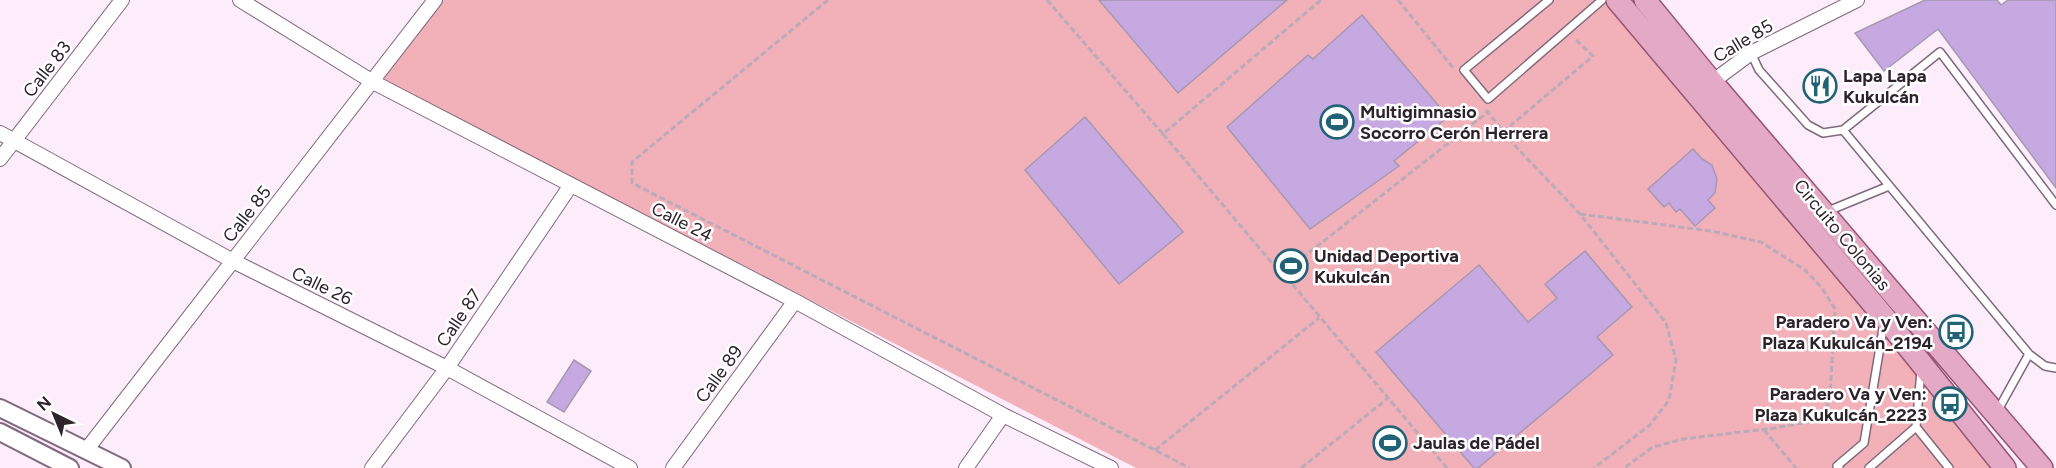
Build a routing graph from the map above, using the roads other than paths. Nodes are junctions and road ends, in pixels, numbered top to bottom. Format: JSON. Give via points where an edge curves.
{"nodes":[{"id":1,"x":122,"y":0,"type":"edge"},
{"id":2,"x":240,"y":0,"type":"edge"},
{"id":3,"x":435,"y":0,"type":"edge"},
{"id":4,"x":1549,"y":0,"type":"edge"},
{"id":5,"x":1602,"y":0,"type":"edge"},
{"id":6,"x":1617,"y":0,"type":"edge"},
{"id":7,"x":1645,"y":0,"type":"edge"},
{"id":8,"x":1857,"y":0,"type":"edge"},
{"id":9,"x":1653,"y":26,"type":"junction"},
{"id":10,"x":1751,"y":53,"type":"junction"},
{"id":11,"x":1712,"y":81,"type":"junction"},
{"id":12,"x":373,"y":82,"type":"junction"},
{"id":13,"x":1842,"y":130,"type":"junction"},
{"id":14,"x":0,"y":133,"type":"edge"},
{"id":15,"x":14,"y":140,"type":"junction"},
{"id":16,"x":0,"y":159,"type":"edge"},
{"id":17,"x":572,"y":185,"type":"junction"},
{"id":18,"x":1889,"y":186,"type":"junction"},
{"id":19,"x":2056,"y":205,"type":"edge"},
{"id":20,"x":1824,"y":213,"type":"junction"},
{"id":21,"x":233,"y":261,"type":"junction"},
{"id":22,"x":795,"y":301,"type":"junction"},
{"id":23,"x":1885,"y":318,"type":"junction"},
{"id":24,"x":2029,"y":354,"type":"junction"},
{"id":25,"x":1922,"y":363,"type":"junction"},
{"id":26,"x":447,"y":368,"type":"junction"},
{"id":27,"x":2056,"y":368,"type":"edge"},
{"id":28,"x":0,"y":408,"type":"edge"},
{"id":29,"x":1003,"y":415,"type":"junction"},
{"id":30,"x":1995,"y":415,"type":"junction"},
{"id":31,"x":1916,"y":427,"type":"junction"},
{"id":32,"x":0,"y":432,"type":"edge"},
{"id":33,"x":87,"y":449,"type":"junction"},
{"id":34,"x":2046,"y":467,"type":"edge"},
{"id":35,"x":70,"y":468,"type":"edge"},
{"id":36,"x":122,"y":468,"type":"edge"},
{"id":37,"x":372,"y":468,"type":"edge"},
{"id":38,"x":630,"y":468,"type":"edge"},
{"id":39,"x":673,"y":468,"type":"edge"},
{"id":40,"x":966,"y":468,"type":"edge"},
{"id":41,"x":1111,"y":468,"type":"edge"},
{"id":42,"x":1839,"y":468,"type":"edge"},
{"id":43,"x":1869,"y":468,"type":"edge"},
{"id":44,"x":1949,"y":468,"type":"edge"},
{"id":45,"x":2005,"y":468,"type":"edge"}],
"edges":[{"from":1,"to":15,"type":"street","name":"Calle 83"},
{"from":2,"to":12,"type":"street","name":"Calle 24"},
{"from":3,"to":12,"type":"street","name":"Calle 85"},
{"from":4,"to":5,"type":"lane","via":[[1464,70],[1488,99]]},
{"from":6,"to":9,"type":"main road","name":"Circuito Colonias"},
{"from":7,"to":9,"type":"main road","name":"Circuito Colonias"},
{"from":8,"to":10,"type":"street","name":"Calle 85"},
{"from":9,"to":11,"type":"main road","name":"Circuito Colonias"},
{"from":9,"to":23,"type":"main road","name":"Circuito Colonias"},
{"from":10,"to":11,"type":"street","name":"Calle 85"},
{"from":10,"to":13,"type":"lane","via":[[1759,69],[1808,125],[1823,133]]},
{"from":11,"to":20,"type":"main road","name":"Circuito Colonias"},
{"from":12,"to":17,"type":"street","name":"Calle 24"},
{"from":12,"to":21,"type":"street","name":"Calle 85"},
{"from":13,"to":18,"type":"lane"},
{"from":13,"to":19,"type":"lane","via":[[1940,52]]},
{"from":14,"to":15,"type":"street","name":"Calle 26"},
{"from":15,"to":16,"type":"street","name":"Calle 83"},
{"from":15,"to":21,"type":"street","name":"Calle 26"},
{"from":17,"to":22,"type":"street","name":"Calle 24"},
{"from":17,"to":26,"type":"street","name":"Calle 87"},
{"from":18,"to":20,"type":"lane"},
{"from":18,"to":24,"type":"lane"},
{"from":20,"to":30,"type":"main road","name":"Circuito Colonias"},
{"from":21,"to":26,"type":"street","name":"Calle 26"},
{"from":21,"to":33,"type":"street","name":"Calle 85"},
{"from":22,"to":29,"type":"street","name":"Calle 24"},
{"from":22,"to":39,"type":"street","name":"Calle 89"},
{"from":23,"to":25,"type":"main road","name":"Circuito Colonias"},
{"from":23,"to":42,"type":"lane","via":[[1864,443]]},
{"from":24,"to":27,"type":"lane","via":[[2044,366]]},
{"from":24,"to":30,"type":"lane"},
{"from":25,"to":31,"type":"lane"},
{"from":25,"to":45,"type":"main road","name":"Circuito Colonias"},
{"from":26,"to":37,"type":"street","name":"Calle 87"},
{"from":26,"to":38,"type":"street","name":"Calle 26"},
{"from":28,"to":33,"type":"street"},
{"from":29,"to":40,"type":"street"},
{"from":29,"to":41,"type":"street","name":"Calle 24"},
{"from":30,"to":34,"type":"main road","name":"Circuito Colonias"},
{"from":31,"to":43,"type":"lane"},
{"from":31,"to":44,"type":"lane"},
{"from":32,"to":35,"type":"street"},
{"from":33,"to":36,"type":"street"}]}
